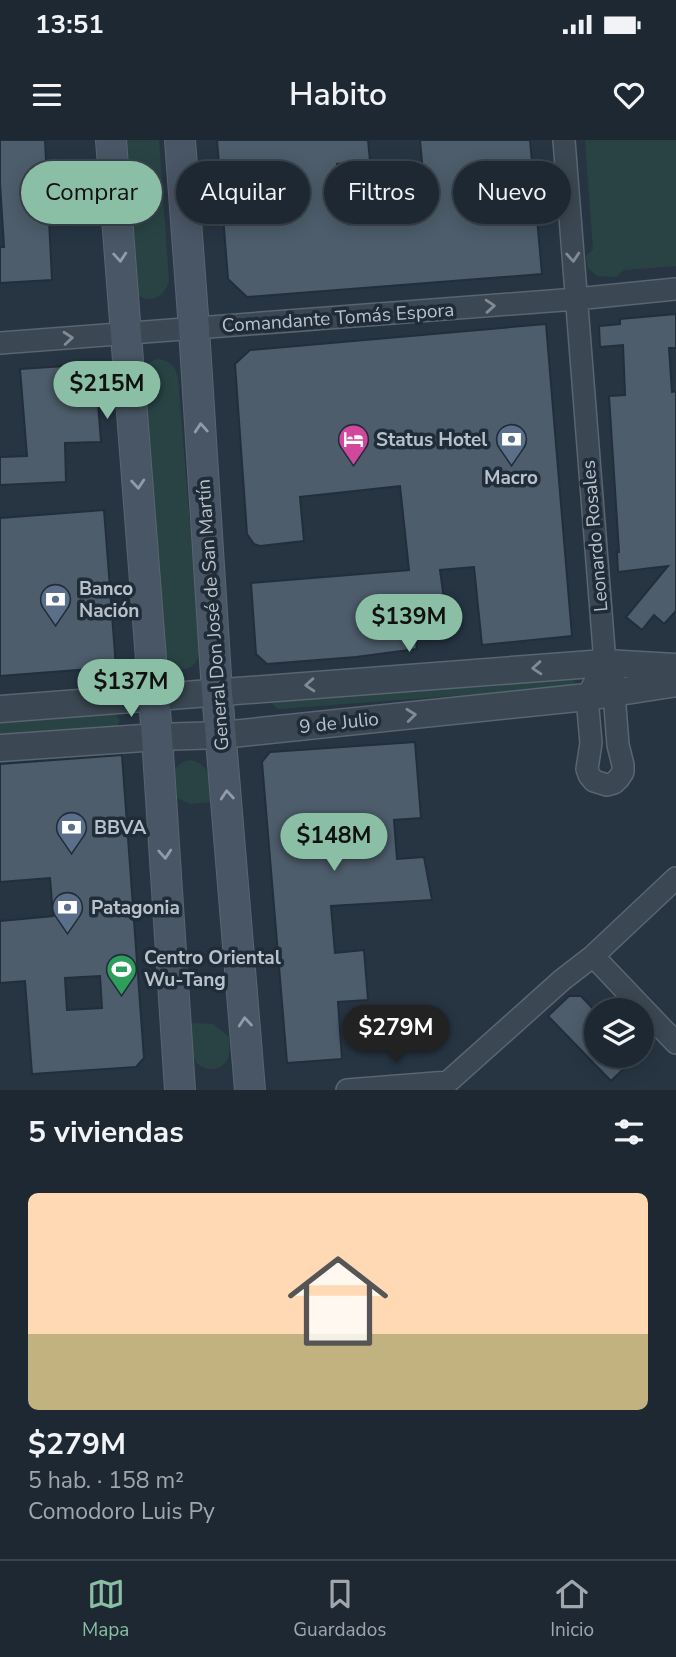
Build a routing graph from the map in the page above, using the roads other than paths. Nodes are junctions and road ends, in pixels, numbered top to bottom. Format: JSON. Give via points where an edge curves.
{"nodes":[{"id":1,"x":111,"y":140,"type":"edge"},
{"id":2,"x":180,"y":140,"type":"edge"},
{"id":3,"x":564,"y":140,"type":"edge"},
{"id":4,"x":676,"y":289,"type":"edge"},
{"id":5,"x":576,"y":299,"type":"junction"},
{"id":6,"x":194,"y":329,"type":"junction"},
{"id":7,"x":126,"y":333,"type":"junction"},
{"id":8,"x":0,"y":343,"type":"edge"},
{"id":9,"x":609,"y":663,"type":"junction"},
{"id":10,"x":676,"y":667,"type":"edge"},
{"id":11,"x":676,"y":683,"type":"edge"},
{"id":12,"x":217,"y":692,"type":"junction"},
{"id":13,"x":614,"y":693,"type":"junction"},
{"id":14,"x":155,"y":697,"type":"junction"},
{"id":15,"x":587,"y":697,"type":"junction"},
{"id":16,"x":0,"y":709,"type":"edge"},
{"id":17,"x":222,"y":735,"type":"junction"},
{"id":18,"x":157,"y":737,"type":"junction"},
{"id":19,"x":0,"y":748,"type":"edge"},
{"id":20,"x":676,"y":878,"type":"edge"},
{"id":21,"x":593,"y":956,"type":"junction"},
{"id":22,"x":676,"y":1043,"type":"edge"},
{"id":23,"x":443,"y":1086,"type":"edge"},
{"id":24,"x":180,"y":1090,"type":"edge"},
{"id":25,"x":250,"y":1090,"type":"edge"},
{"id":26,"x":347,"y":1090,"type":"edge"}],
"edges":[{"from":1,"to":7,"type":"main road","one_way":true},
{"from":2,"to":6,"type":"main road","name":"General Don José de San Martín"},
{"from":3,"to":5,"type":"street","name":"Leonardo Rosales","one_way":true},
{"from":4,"to":5,"type":"street","name":"Comandante Tomás Espora"},
{"from":6,"to":5,"type":"street","name":"Comandante Tomás Espora","one_way":true},
{"from":5,"to":9,"type":"street","name":"Leonardo Rosales"},
{"from":6,"to":7,"type":"street","name":"Comandante Tomás Espora"},
{"from":12,"to":6,"type":"main road","name":"General Don José de San Martín","one_way":true},
{"from":8,"to":7,"type":"street","name":"Comandante Tomás Espora","one_way":true},
{"from":7,"to":14,"type":"main road","one_way":true},
{"from":9,"to":10,"type":"street","name":"9 de Julio"},
{"from":9,"to":12,"type":"street","name":"9 de Julio","one_way":true},
{"from":9,"to":13,"type":"street","name":"Leonardo Rosales"},
{"from":9,"to":15,"type":"street"},
{"from":11,"to":13,"type":"street","name":"9 de Julio"},
{"from":12,"to":14,"type":"street","name":"9 de Julio"},
{"from":12,"to":17,"type":"main road","name":"General Don José de San Martín"},
{"from":13,"to":15,"type":"street","name":"9 de Julio"},
{"from":13,"to":15,"type":"street","name":"Leonardo Rosales","via":[[623,765],[619,778],[607,785],[594,781],[587,769],[591,743]]},
{"from":14,"to":16,"type":"street","name":"9 de Julio"},
{"from":14,"to":18,"type":"main road"},
{"from":17,"to":15,"type":"street","name":"9 de Julio","one_way":true},
{"from":17,"to":18,"type":"street","name":"9 de Julio"},
{"from":25,"to":17,"type":"main road","name":"General Don José de San Martín","one_way":true},
{"from":18,"to":19,"type":"street","name":"9 de Julio"},
{"from":18,"to":24,"type":"main road","one_way":true},
{"from":20,"to":21,"type":"street"},
{"from":21,"to":22,"type":"street"},
{"from":21,"to":23,"type":"street"},
{"from":23,"to":26,"type":"street"}]}
